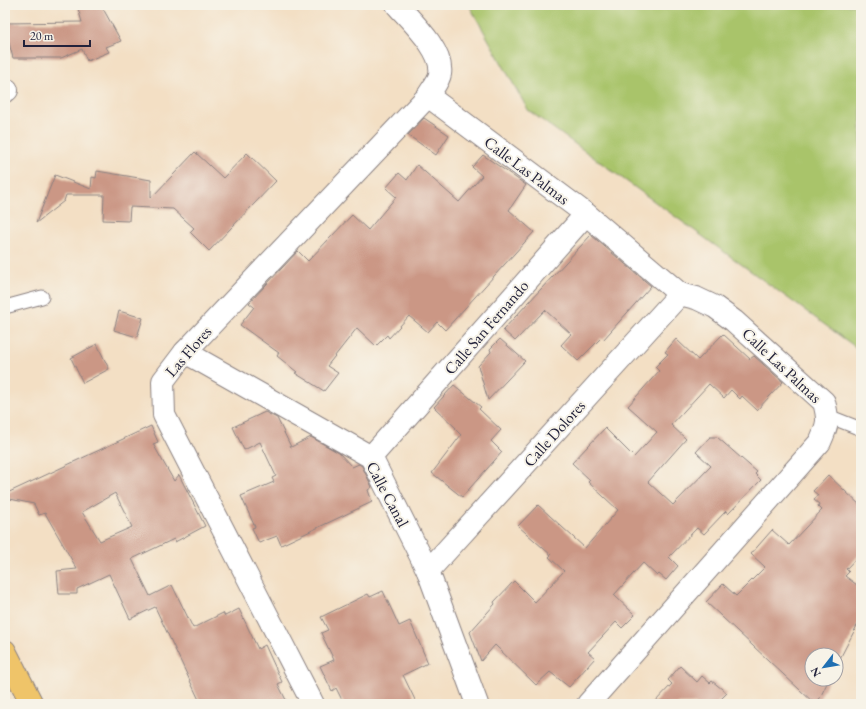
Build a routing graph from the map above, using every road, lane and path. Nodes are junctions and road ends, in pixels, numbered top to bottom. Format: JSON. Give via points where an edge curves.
{"nodes":[{"id":1,"x":397,"y":5,"type":"edge"},
{"id":2,"x":428,"y":96,"type":"junction"},
{"id":3,"x":586,"y":214,"type":"junction"},
{"id":4,"x":680,"y":294,"type":"junction"},
{"id":5,"x":42,"y":297,"type":"dead end"},
{"id":6,"x":5,"y":307,"type":"edge"},
{"id":7,"x":186,"y":352,"type":"junction"},
{"id":8,"x":828,"y":416,"type":"junction"},
{"id":9,"x":861,"y":429,"type":"edge"},
{"id":10,"x":371,"y":457,"type":"junction"},
{"id":11,"x":428,"y":571,"type":"junction"},
{"id":12,"x":5,"y":651,"type":"edge"},
{"id":13,"x":32,"y":704,"type":"edge"},
{"id":14,"x":313,"y":704,"type":"edge"},
{"id":15,"x":477,"y":704,"type":"edge"},
{"id":16,"x":588,"y":704,"type":"edge"}],
"edges":[{"from":1,"to":2,"type":"street","name":"Las Flores","via":[[430,44],[439,60],[440,75]]},
{"from":2,"to":3,"type":"street","name":"Calle Las Palmas"},
{"from":2,"to":7,"type":"street","name":"Las Flores"},
{"from":3,"to":4,"type":"street","name":"Calle Las Palmas"},
{"from":3,"to":10,"type":"street","name":"Calle San Fernando"},
{"from":4,"to":8,"type":"street","name":"Calle Las Palmas","via":[[715,307],[734,321],[824,402]]},
{"from":4,"to":11,"type":"street","name":"Calle Dolores"},
{"from":5,"to":6,"type":"lane"},
{"from":7,"to":10,"type":"street","name":"Calle Canal"},
{"from":7,"to":14,"type":"street","name":"Las Flores","via":[[163,381],[164,415]]},
{"from":8,"to":9,"type":"lane"},
{"from":8,"to":16,"type":"street","name":"Calle Las Palmas","via":[[820,442]]},
{"from":10,"to":11,"type":"street","name":"Calle Canal"},
{"from":11,"to":15,"type":"street","name":"Calle Canal"},
{"from":12,"to":13,"type":"main road"}]}
